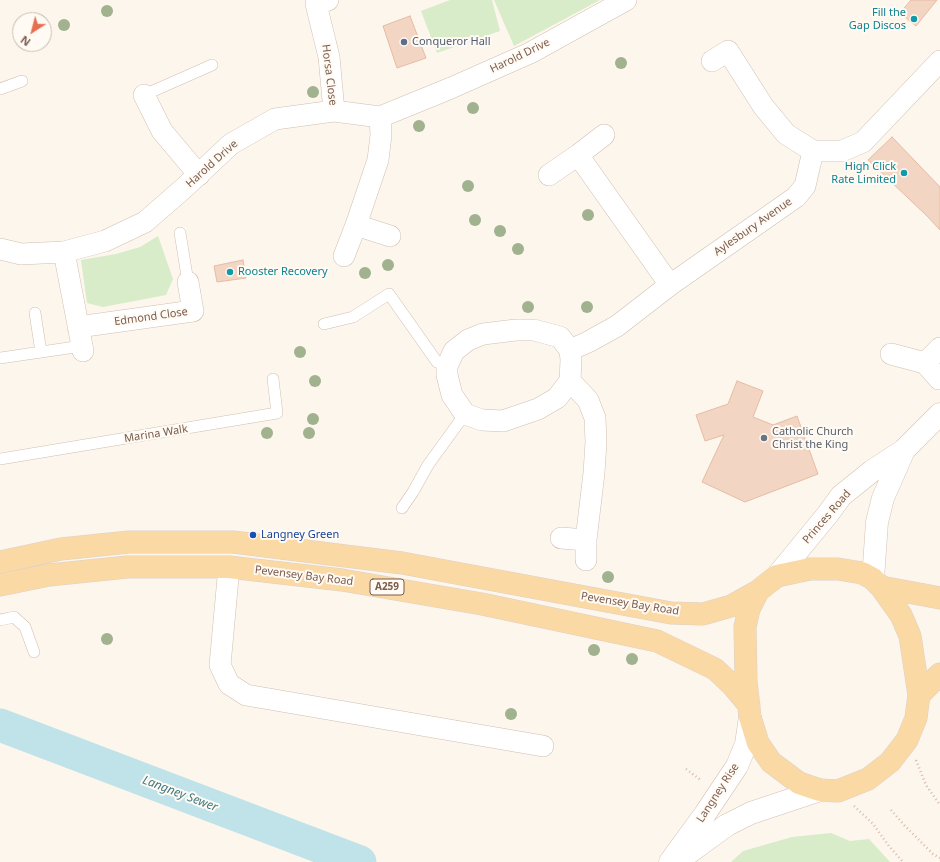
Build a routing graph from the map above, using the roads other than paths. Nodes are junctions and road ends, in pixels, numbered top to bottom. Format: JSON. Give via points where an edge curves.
{"nodes":[{"id":1,"x":328,"y":0,"type":"edge"},
{"id":2,"x":626,"y":0,"type":"edge"},
{"id":3,"x":712,"y":61,"type":"dead end"},
{"id":4,"x":940,"y":61,"type":"edge"},
{"id":5,"x":212,"y":65,"type":"dead end"},
{"id":6,"x":22,"y":81,"type":"dead end"},
{"id":7,"x":0,"y":89,"type":"edge"},
{"id":8,"x":144,"y":95,"type":"joint"},
{"id":9,"x":334,"y":111,"type":"junction"},
{"id":10,"x":380,"y":117,"type":"junction"},
{"id":11,"x":604,"y":135,"type":"dead end"},
{"id":12,"x":813,"y":152,"type":"junction"},
{"id":13,"x":578,"y":155,"type":"junction"},
{"id":14,"x":549,"y":174,"type":"dead end"},
{"id":15,"x":199,"y":175,"type":"junction"},
{"id":16,"x":356,"y":225,"type":"junction"},
{"id":17,"x":180,"y":233,"type":"dead end"},
{"id":18,"x":390,"y":236,"type":"dead end"},
{"id":19,"x":0,"y":249,"type":"edge"},
{"id":20,"x":64,"y":252,"type":"junction"},
{"id":21,"x":344,"y":256,"type":"dead end"},
{"id":22,"x":188,"y":282,"type":"joint"},
{"id":23,"x":670,"y":285,"type":"junction"},
{"id":24,"x":35,"y":313,"type":"dead end"},
{"id":25,"x":324,"y":324,"type":"dead end"},
{"id":26,"x":81,"y":341,"type":"junction"},
{"id":27,"x":940,"y":348,"type":"edge"},
{"id":28,"x":570,"y":350,"type":"junction"},
{"id":29,"x":41,"y":352,"type":"junction"},
{"id":30,"x":891,"y":354,"type":"dead end"},
{"id":31,"x":0,"y":358,"type":"edge"},
{"id":32,"x":925,"y":363,"type":"junction"},
{"id":33,"x":447,"y":366,"type":"junction"},
{"id":34,"x":273,"y":379,"type":"dead end"},
{"id":35,"x":939,"y":379,"type":"dead end"},
{"id":36,"x":570,"y":381,"type":"junction"},
{"id":37,"x":465,"y":414,"type":"junction"},
{"id":38,"x":940,"y":414,"type":"edge"},
{"id":39,"x":904,"y":450,"type":"junction"},
{"id":40,"x":0,"y":459,"type":"edge"},
{"id":41,"x":402,"y":508,"type":"dead end"},
{"id":42,"x":561,"y":538,"type":"dead end"},
{"id":43,"x":0,"y":561,"type":"edge"},
{"id":44,"x":229,"y":567,"type":"junction"},
{"id":45,"x":777,"y":576,"type":"junction"},
{"id":46,"x":877,"y":583,"type":"junction"},
{"id":47,"x":0,"y":585,"type":"edge"},
{"id":48,"x":758,"y":591,"type":"junction"},
{"id":49,"x":940,"y":598,"type":"edge"},
{"id":50,"x":0,"y":620,"type":"edge"},
{"id":51,"x":34,"y":652,"type":"dead end"},
{"id":52,"x":940,"y":674,"type":"edge"},
{"id":53,"x":919,"y":695,"type":"junction"},
{"id":54,"x":750,"y":711,"type":"junction"},
{"id":55,"x":543,"y":746,"type":"dead end"},
{"id":56,"x":829,"y":790,"type":"junction"},
{"id":57,"x":670,"y":862,"type":"edge"},
{"id":58,"x":676,"y":862,"type":"edge"}],
"edges":[{"from":1,"to":9,"type":"street","name":"Horsa Close","via":[[316,4],[329,57]]},
{"from":2,"to":10,"type":"street","name":"Harold Drive","via":[[530,53]]},
{"from":3,"to":12,"type":"street","via":[[728,50],[762,106],[786,134]]},
{"from":4,"to":12,"type":"street","via":[[863,142],[842,150]]},
{"from":5,"to":8,"type":"lane"},
{"from":6,"to":7,"type":"lane"},
{"from":8,"to":15,"type":"street","via":[[162,131]]},
{"from":9,"to":10,"type":"street","name":"Harold Drive"},
{"from":9,"to":15,"type":"street","name":"Harold Drive","via":[[275,119],[231,144]]},
{"from":10,"to":16,"type":"street","via":[[378,160]]},
{"from":11,"to":13,"type":"street"},
{"from":12,"to":23,"type":"street","name":"Aylesbury Avenue","via":[[805,186],[796,197]]},
{"from":13,"to":14,"type":"street"},
{"from":13,"to":23,"type":"street"},
{"from":15,"to":20,"type":"street","name":"Harold Drive","via":[[146,222],[105,241]]},
{"from":16,"to":18,"type":"street"},
{"from":16,"to":21,"type":"street"},
{"from":17,"to":22,"type":"lane","name":"Edmond Close"},
{"from":19,"to":20,"type":"street","name":"Harold Drive","via":[[21,254]]},
{"from":20,"to":26,"type":"street"},
{"from":22,"to":26,"type":"street","name":"Edmond Close","via":[[193,311]]},
{"from":23,"to":28,"type":"street","name":"Aylesbury Avenue","via":[[617,326]]},
{"from":24,"to":29,"type":"lane"},
{"from":25,"to":33,"type":"lane","via":[[353,317],[389,294],[437,362]]},
{"from":26,"to":29,"type":"lane"},
{"from":27,"to":32,"type":"street"},
{"from":28,"to":33,"type":"street","via":[[560,337],[534,330],[483,334],[468,340],[454,351]]},
{"from":28,"to":36,"type":"street"},
{"from":29,"to":31,"type":"lane"},
{"from":30,"to":32,"type":"street"},
{"from":32,"to":35,"type":"street"},
{"from":33,"to":37,"type":"street","via":[[452,395]]},
{"from":34,"to":40,"type":"lane","name":"Marina Walk","via":[[277,413]]},
{"from":36,"to":37,"type":"street","via":[[557,398],[538,409],[503,420],[482,420]]},
{"from":36,"to":42,"type":"street","via":[[588,400],[595,418],[596,442],[586,550]]},
{"from":37,"to":41,"type":"lane"},
{"from":38,"to":39,"type":"street","name":"Princes Road"},
{"from":39,"to":45,"type":"street","name":"Princes Road","via":[[872,470],[842,496]]},
{"from":39,"to":46,"type":"street","name":"Princes Road","via":[[883,498],[877,522]]},
{"from":43,"to":48,"type":"main road","name":"Pevensey Bay Road","number":"A259","via":[[61,549],[129,542],[233,542],[402,563],[670,613],[703,614],[731,606]]},
{"from":44,"to":47,"type":"main road","name":"Pevensey Bay Road","number":"A259","via":[[127,567],[49,575]]},
{"from":44,"to":54,"type":"main road","name":"Pevensey Bay Road","number":"A259","via":[[342,580],[474,602],[657,641],[714,669],[733,686]]},
{"from":44,"to":55,"type":"street","via":[[220,665],[229,684],[246,695]]},
{"from":45,"to":46,"type":"main road","via":[[810,569],[838,569],[862,573]]},
{"from":45,"to":48,"type":"main road","name":"Pevensey Bay Road"},
{"from":46,"to":49,"type":"main road"},
{"from":46,"to":53,"type":"main road","via":[[901,615],[910,636]]},
{"from":48,"to":54,"type":"main road","via":[[749,609],[745,627],[746,681]]},
{"from":50,"to":51,"type":"lane","via":[[14,617],[25,627]]},
{"from":52,"to":53,"type":"main road"},
{"from":53,"to":56,"type":"main road","via":[[916,718],[908,740],[890,762],[868,779]]},
{"from":54,"to":56,"type":"main road","via":[[758,742],[771,762],[799,783]]},
{"from":54,"to":57,"type":"street","name":"Langney Rise","via":[[746,744],[737,766]]},
{"from":56,"to":58,"type":"street","name":"Langney Rise","via":[[751,813],[727,825]]}]}
